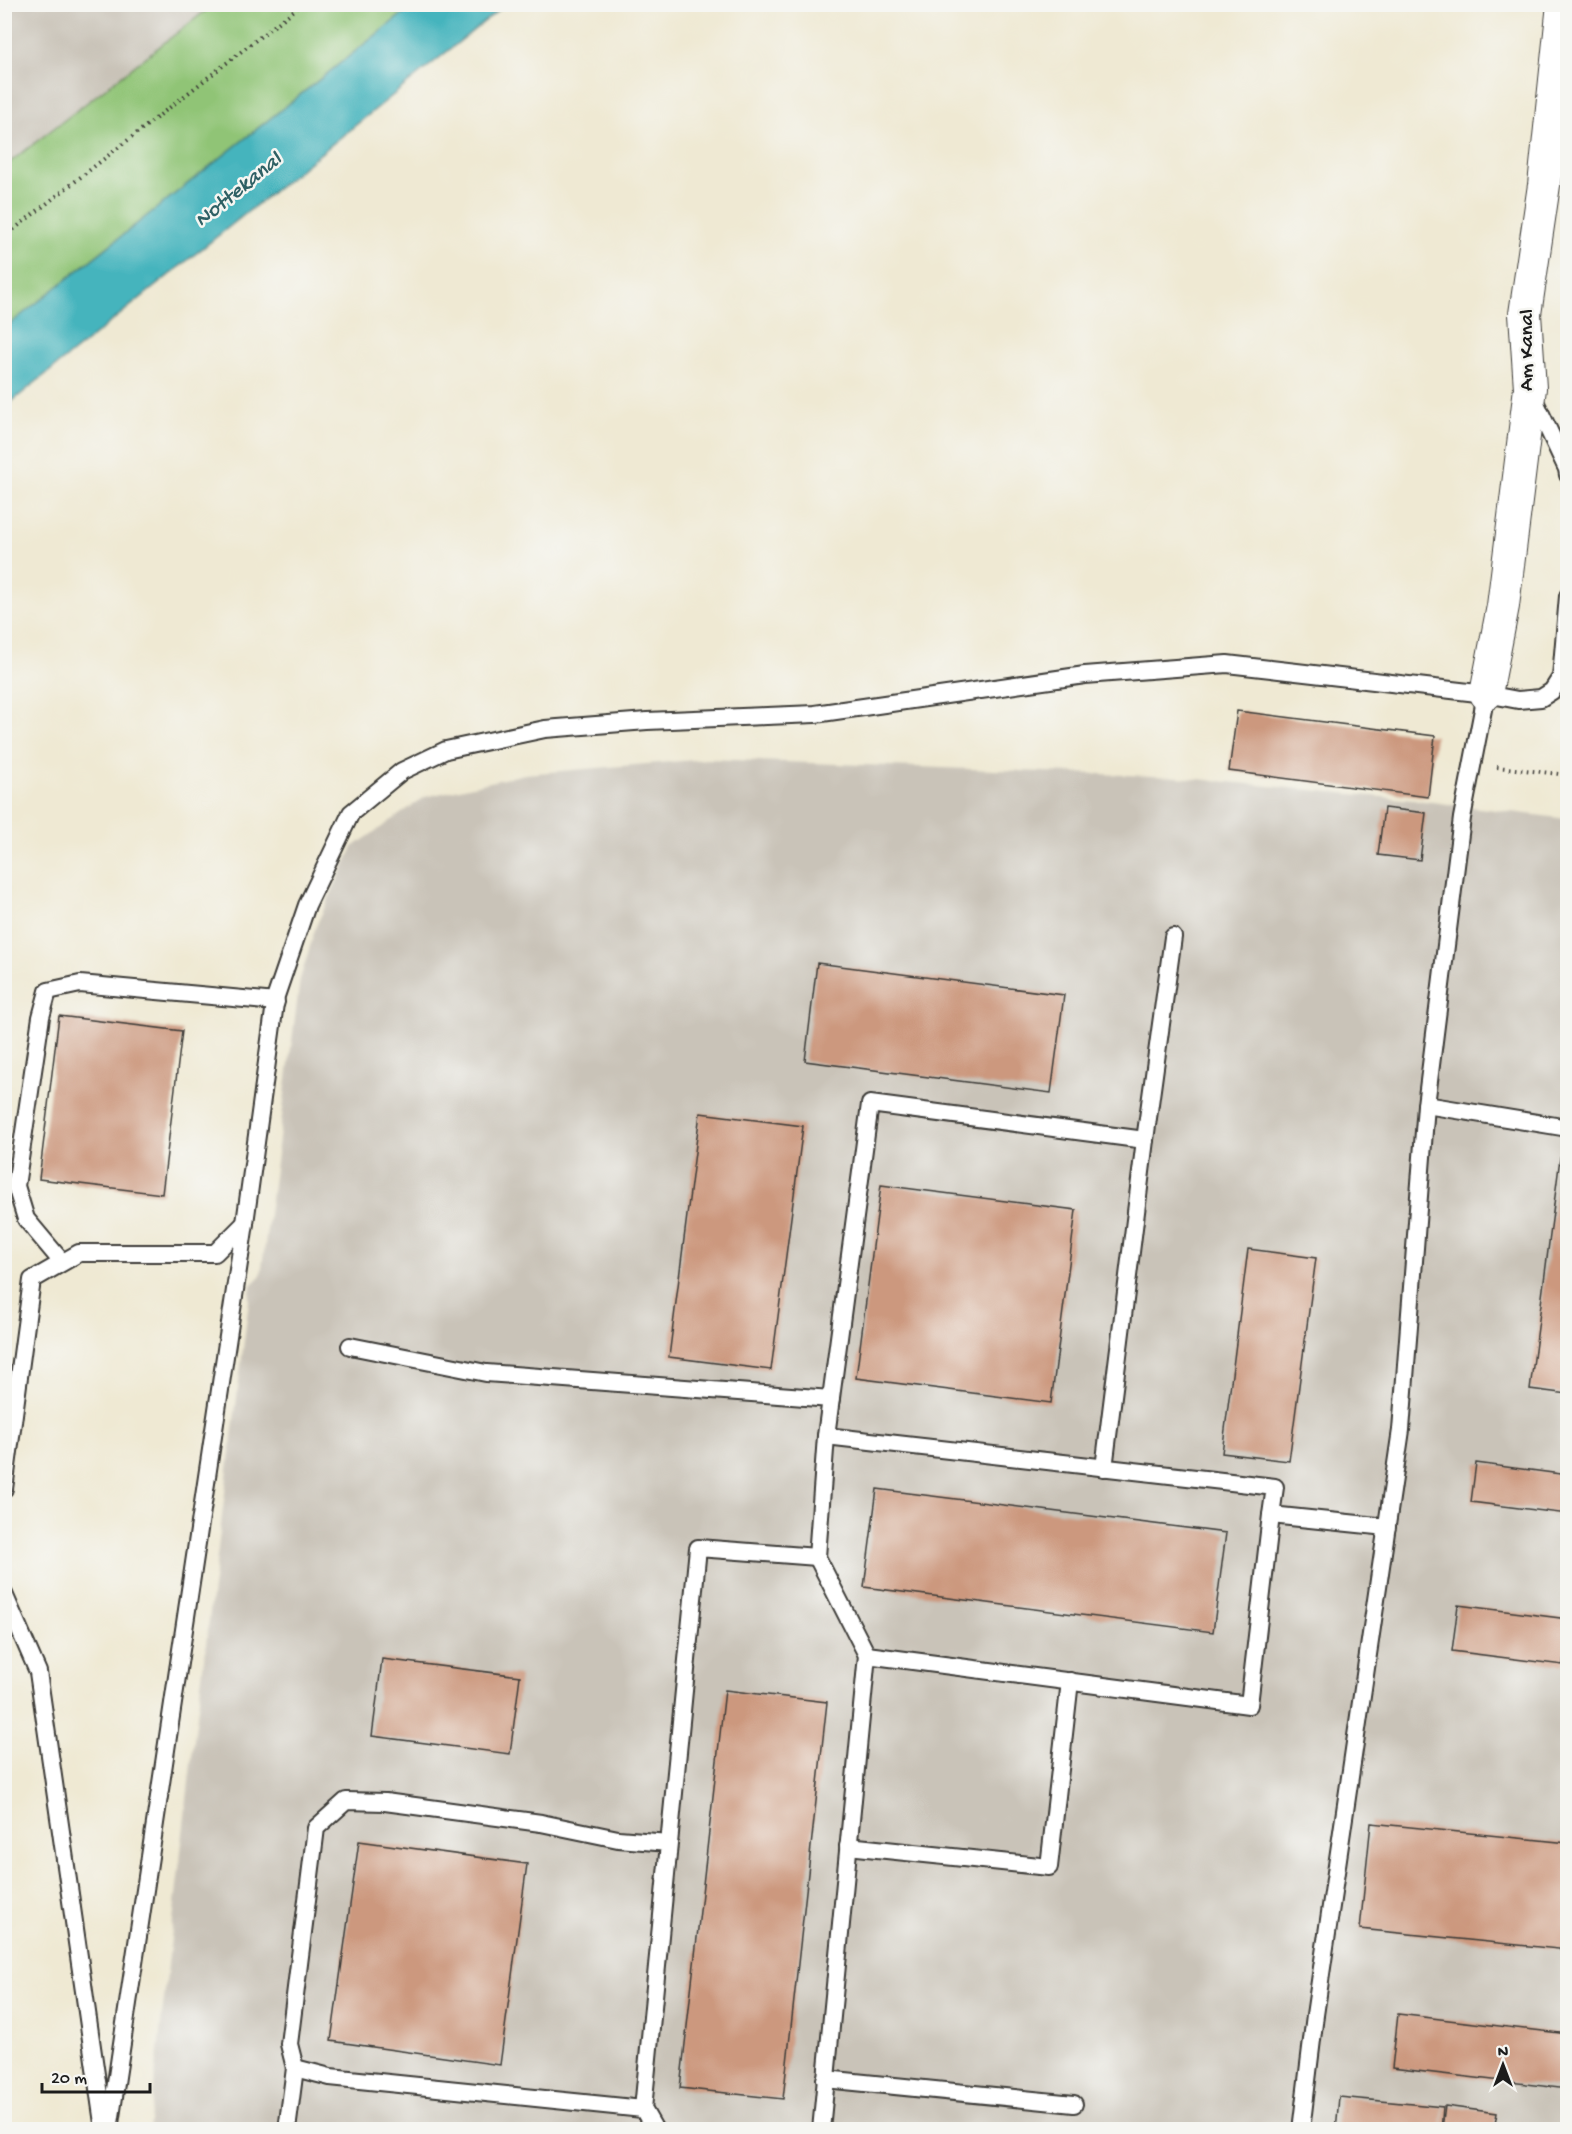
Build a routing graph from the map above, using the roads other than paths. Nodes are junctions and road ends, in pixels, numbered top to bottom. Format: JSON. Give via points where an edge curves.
{"nodes":[{"id":1,"x":1563,"y":4,"type":"edge"},
{"id":2,"x":1530,"y":388,"type":"junction"},
{"id":3,"x":1568,"y":476,"type":"edge"},
{"id":4,"x":1568,"y":596,"type":"edge"},
{"id":5,"x":1486,"y":694,"type":"junction"},
{"id":6,"x":1173,"y":937,"type":"dead end"},
{"id":7,"x":276,"y":1002,"type":"junction"},
{"id":8,"x":1426,"y":1105,"type":"junction"},
{"id":9,"x":1568,"y":1128,"type":"edge"},
{"id":10,"x":1145,"y":1140,"type":"junction"},
{"id":11,"x":245,"y":1223,"type":"junction"},
{"id":12,"x":62,"y":1262,"type":"junction"},
{"id":13,"x":350,"y":1346,"type":"dead end"},
{"id":14,"x":831,"y":1399,"type":"junction"},
{"id":15,"x":826,"y":1436,"type":"junction"},
{"id":16,"x":1104,"y":1468,"type":"junction"},
{"id":17,"x":4,"y":1489,"type":"edge"},
{"id":18,"x":1271,"y":1515,"type":"junction"},
{"id":19,"x":1387,"y":1527,"type":"junction"},
{"id":20,"x":817,"y":1557,"type":"junction"},
{"id":21,"x":4,"y":1594,"type":"edge"},
{"id":22,"x":867,"y":1656,"type":"junction"},
{"id":23,"x":1070,"y":1681,"type":"junction"},
{"id":24,"x":669,"y":1843,"type":"junction"},
{"id":25,"x":848,"y":1846,"type":"junction"},
{"id":26,"x":295,"y":2068,"type":"junction"},
{"id":27,"x":825,"y":2079,"type":"junction"},
{"id":28,"x":1074,"y":2104,"type":"dead end"},
{"id":29,"x":643,"y":2109,"type":"junction"},
{"id":30,"x":104,"y":2130,"type":"edge"},
{"id":31,"x":109,"y":2130,"type":"edge"},
{"id":32,"x":287,"y":2130,"type":"edge"},
{"id":33,"x":655,"y":2130,"type":"edge"},
{"id":34,"x":820,"y":2130,"type":"edge"},
{"id":35,"x":1301,"y":2130,"type":"edge"}],
"edges":[{"from":1,"to":2,"type":"street","name":"Am Kanal","via":[[1544,185],[1525,314]]},
{"from":2,"to":3,"type":"lane"},
{"from":2,"to":5,"type":"street","name":"Am Kanal","via":[[1503,606]]},
{"from":4,"to":5,"type":"lane","via":[[1561,677],[1552,691],[1541,698],[1518,700]]},
{"from":5,"to":7,"type":"lane","via":[[1227,664],[1085,675],[815,714],[545,729],[446,750],[402,771],[351,813],[307,905]]},
{"from":5,"to":8,"type":"lane","via":[[1462,818]]},
{"from":6,"to":10,"type":"lane"},
{"from":7,"to":11,"type":"lane"},
{"from":7,"to":12,"type":"lane","via":[[80,984],[48,991],[16,1186],[26,1219]]},
{"from":8,"to":9,"type":"lane"},
{"from":8,"to":19,"type":"lane","via":[[1401,1430]]},
{"from":10,"to":14,"type":"lane","via":[[870,1104]]},
{"from":10,"to":16,"type":"lane"},
{"from":11,"to":12,"type":"lane","via":[[215,1253],[79,1253]]},
{"from":11,"to":31,"type":"lane"},
{"from":12,"to":17,"type":"lane","via":[[32,1280]]},
{"from":13,"to":14,"type":"lane","via":[[486,1373]]},
{"from":14,"to":15,"type":"lane"},
{"from":15,"to":16,"type":"lane"},
{"from":15,"to":20,"type":"lane"},
{"from":16,"to":18,"type":"lane","via":[[1275,1487]]},
{"from":18,"to":19,"type":"lane"},
{"from":18,"to":23,"type":"lane","via":[[1249,1705]]},
{"from":19,"to":35,"type":"lane"},
{"from":20,"to":22,"type":"lane"},
{"from":20,"to":24,"type":"lane","via":[[698,1548]]},
{"from":21,"to":30,"type":"lane","via":[[38,1672]]},
{"from":22,"to":23,"type":"lane"},
{"from":22,"to":25,"type":"lane"},
{"from":23,"to":25,"type":"lane","via":[[1048,1867]]},
{"from":24,"to":26,"type":"lane","via":[[618,1839],[541,1823],[385,1802],[346,1801],[316,1828],[289,2044]]},
{"from":24,"to":29,"type":"lane"},
{"from":25,"to":27,"type":"lane"},
{"from":26,"to":29,"type":"lane","via":[[330,2077]]},
{"from":26,"to":32,"type":"lane"},
{"from":27,"to":28,"type":"lane"},
{"from":27,"to":34,"type":"lane"},
{"from":29,"to":33,"type":"lane"}]}
